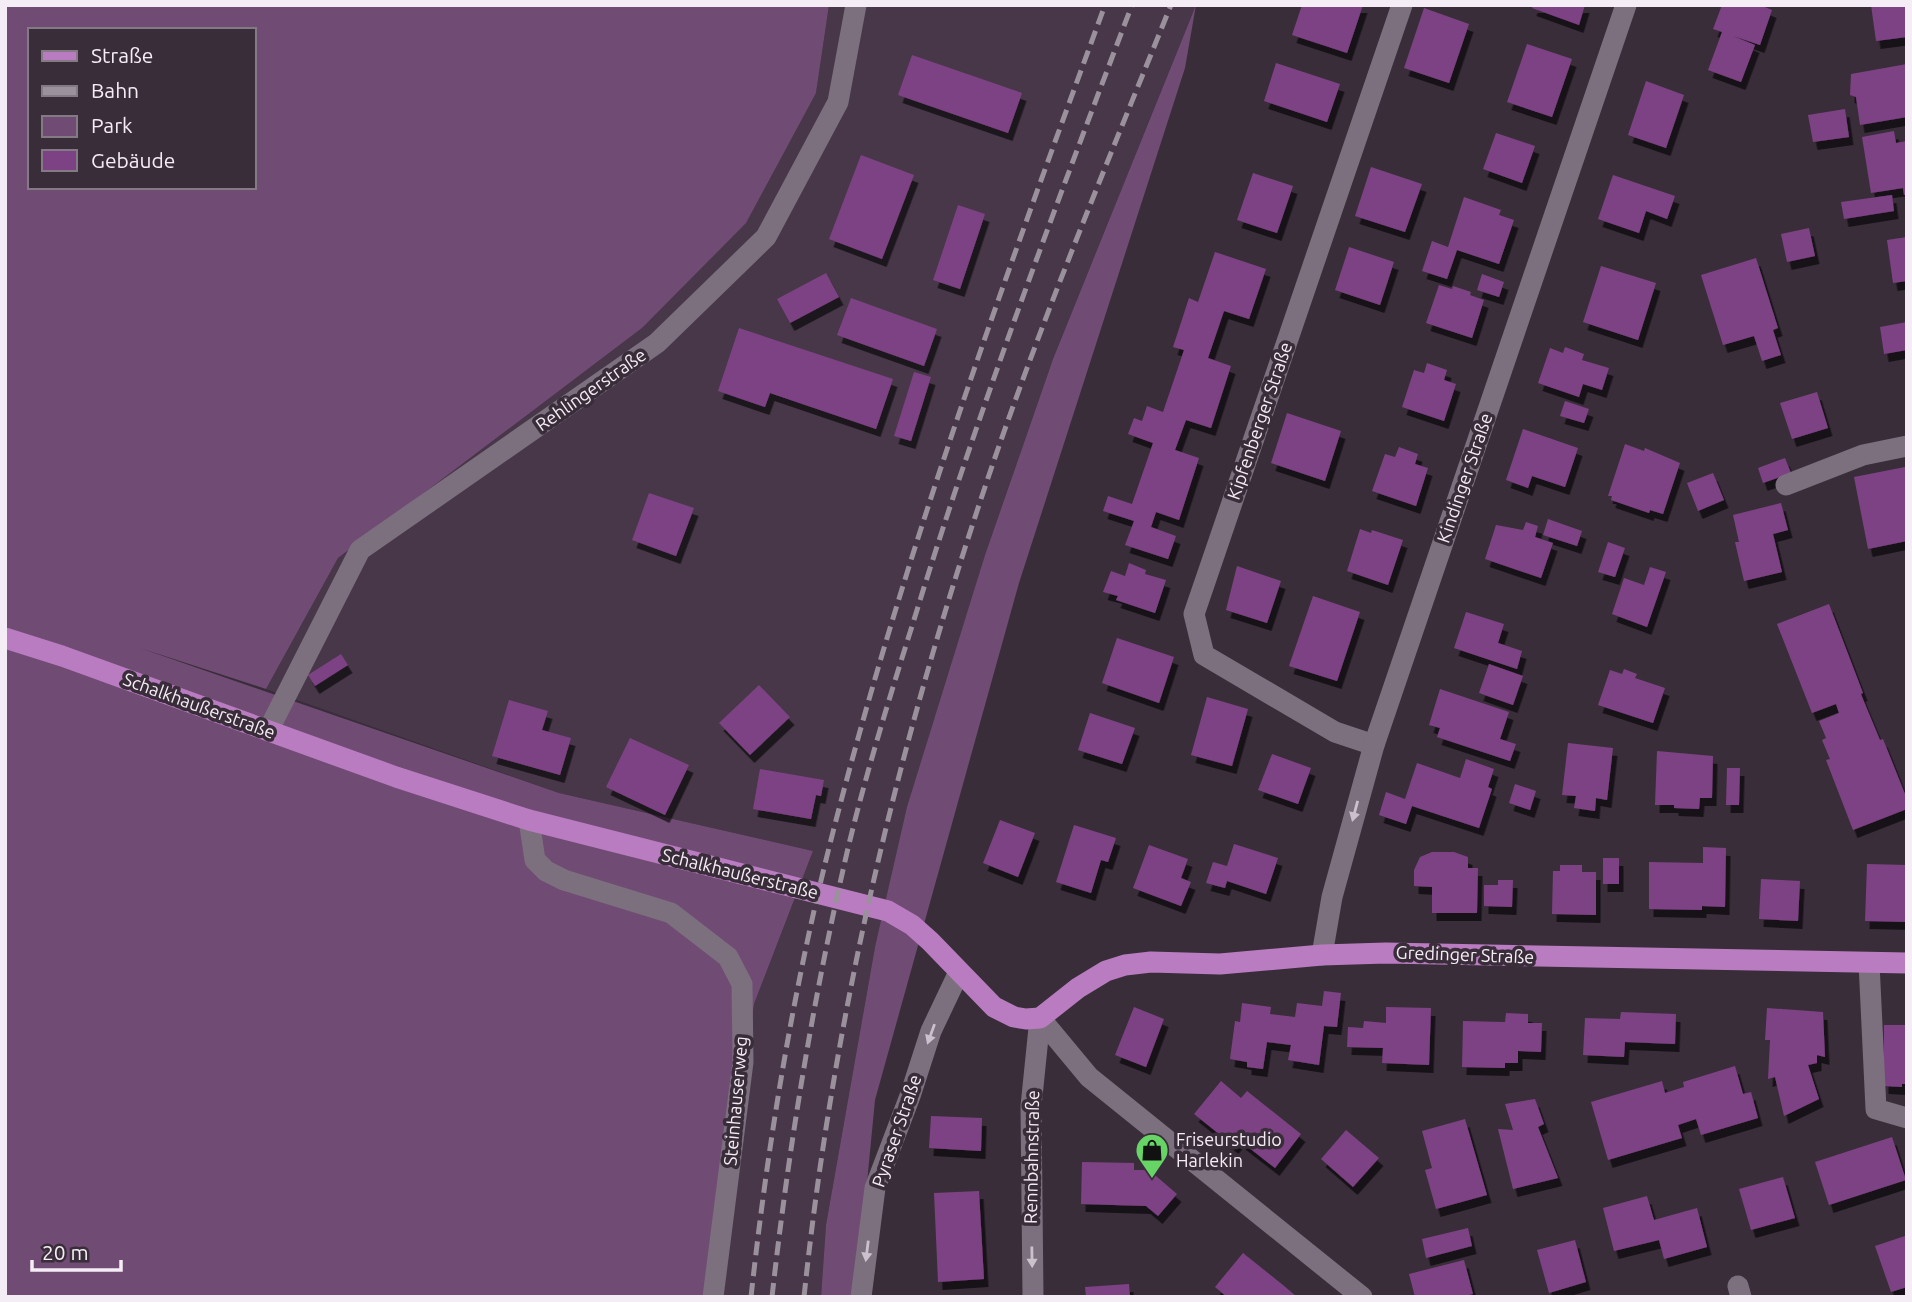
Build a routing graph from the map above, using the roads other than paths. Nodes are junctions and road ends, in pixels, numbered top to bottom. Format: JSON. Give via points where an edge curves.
{"nodes":[{"id":1,"x":856,"y":5,"type":"edge"},
{"id":2,"x":1402,"y":5,"type":"edge"},
{"id":3,"x":1626,"y":5,"type":"edge"},
{"id":4,"x":1907,"y":446,"type":"edge"},
{"id":5,"x":1786,"y":485,"type":"dead end"},
{"id":6,"x":5,"y":638,"type":"edge"},
{"id":7,"x":268,"y":731,"type":"junction"},
{"id":8,"x":1374,"y":745,"type":"junction"},
{"id":9,"x":529,"y":820,"type":"junction"},
{"id":10,"x":1322,"y":955,"type":"junction"},
{"id":11,"x":1869,"y":962,"type":"junction"},
{"id":12,"x":1907,"y":963,"type":"edge"},
{"id":13,"x":959,"y":972,"type":"junction"},
{"id":14,"x":1040,"y":1018,"type":"junction"},
{"id":15,"x":1907,"y":1118,"type":"edge"},
{"id":16,"x":713,"y":1297,"type":"edge"},
{"id":17,"x":861,"y":1297,"type":"edge"},
{"id":18,"x":1033,"y":1297,"type":"edge"},
{"id":19,"x":1362,"y":1297,"type":"edge"}],
"edges":[{"from":1,"to":7,"type":"street","name":"Rehlingerstraße","via":[[838,102],[766,237],[657,343],[360,550]]},
{"from":2,"to":8,"type":"street","name":"Kipfenberger Straße","via":[[1194,614],[1203,655],[1335,733]]},
{"from":3,"to":8,"type":"street","name":"Kindinger Straße"},
{"from":4,"to":5,"type":"street","via":[[1863,455]]},
{"from":6,"to":7,"type":"main road","name":"Schalkhaußerstraße"},
{"from":7,"to":9,"type":"main road","name":"Schalkhaußerstraße"},
{"from":8,"to":10,"type":"street","name":"Kindinger Straße","one_way":true,"via":[[1332,897]]},
{"from":9,"to":13,"type":"main road","name":"Schalkhaußerstraße","via":[[888,911],[912,925]]},
{"from":9,"to":16,"type":"street","name":"Steinhauserweg","via":[[535,860],[546,871],[671,913],[727,957],[742,984],[743,1062]]},
{"from":10,"to":11,"type":"main road","name":"Gredinger Straße"},
{"from":10,"to":14,"type":"main road","name":"Gredinger Straße","via":[[1220,964],[1125,965],[1078,988]]},
{"from":11,"to":12,"type":"main road","name":"Gredinger Straße"},
{"from":11,"to":15,"type":"street","via":[[1876,1109]]},
{"from":13,"to":14,"type":"main road","name":"Schalkhaußerstraße","via":[[994,1007],[1014,1017]]},
{"from":13,"to":17,"type":"street","name":"Pyraser Straße","one_way":true,"via":[[931,1031],[876,1188]]},
{"from":14,"to":18,"type":"street","name":"Rennbahnstraße","one_way":true,"via":[[1031,1106]]},
{"from":14,"to":19,"type":"street","via":[[1089,1077]]}]}
